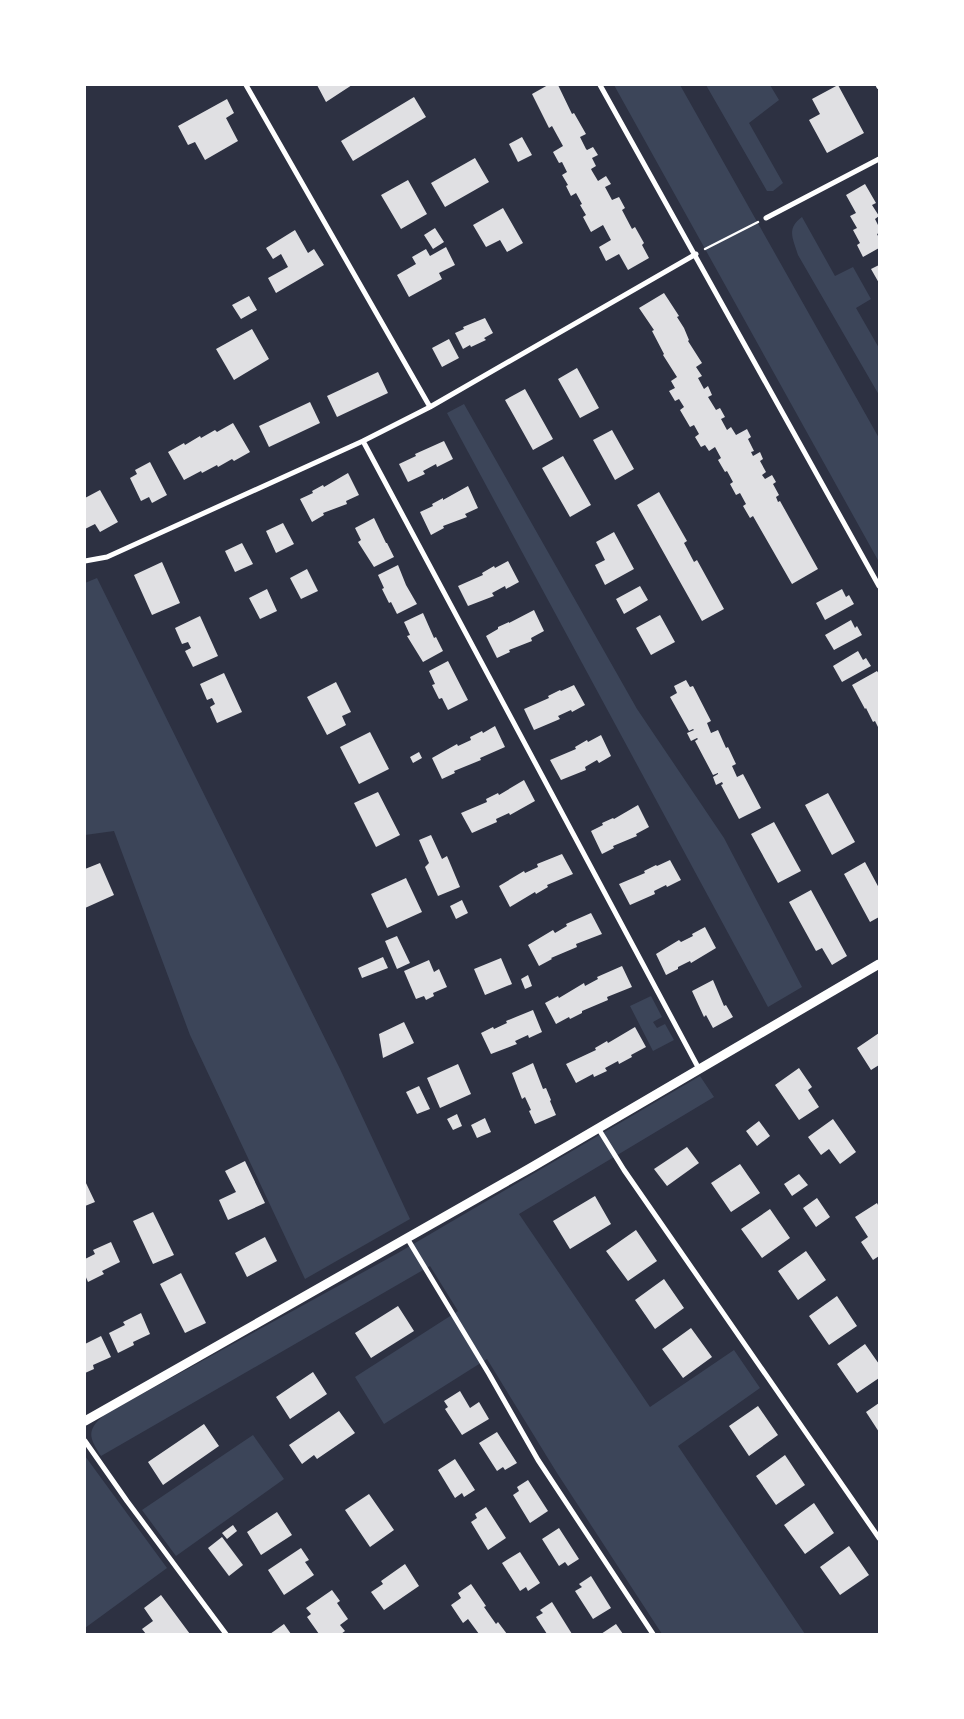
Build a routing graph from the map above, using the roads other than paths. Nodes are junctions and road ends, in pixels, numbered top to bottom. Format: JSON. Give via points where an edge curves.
{"nodes":[{"id":1,"x":246,"y":85,"type":"edge"},
{"id":2,"x":600,"y":85,"type":"edge"},
{"id":3,"x":879,"y":159,"type":"edge"},
{"id":4,"x":766,"y":218,"type":"road end"},
{"id":5,"x":696,"y":254,"type":"junction"},
{"id":6,"x":430,"y":407,"type":"junction"},
{"id":7,"x":363,"y":441,"type":"junction"},
{"id":8,"x":85,"y":561,"type":"edge"},
{"id":9,"x":879,"y":586,"type":"edge"},
{"id":10,"x":879,"y":964,"type":"edge"},
{"id":11,"x":698,"y":1069,"type":"junction"},
{"id":12,"x":598,"y":1128,"type":"junction"},
{"id":13,"x":407,"y":1238,"type":"junction"},
{"id":14,"x":85,"y":1421,"type":"edge"},
{"id":15,"x":85,"y":1441,"type":"edge"},
{"id":16,"x":879,"y":1538,"type":"edge"},
{"id":17,"x":226,"y":1634,"type":"edge"},
{"id":18,"x":653,"y":1634,"type":"edge"}],
"edges":[{"from":1,"to":6,"type":"street"},
{"from":2,"to":5,"type":"street"},
{"from":3,"to":4,"type":"street"},
{"from":5,"to":6,"type":"street"},
{"from":5,"to":9,"type":"street"},
{"from":6,"to":7,"type":"street"},
{"from":7,"to":8,"type":"street","via":[[107,557]]},
{"from":7,"to":11,"type":"street"},
{"from":10,"to":11,"type":"street"},
{"from":11,"to":12,"type":"street"},
{"from":12,"to":13,"type":"street"},
{"from":12,"to":16,"type":"street"},
{"from":13,"to":14,"type":"street"},
{"from":13,"to":18,"type":"street","via":[[538,1460]]},
{"from":15,"to":17,"type":"street"}]}
